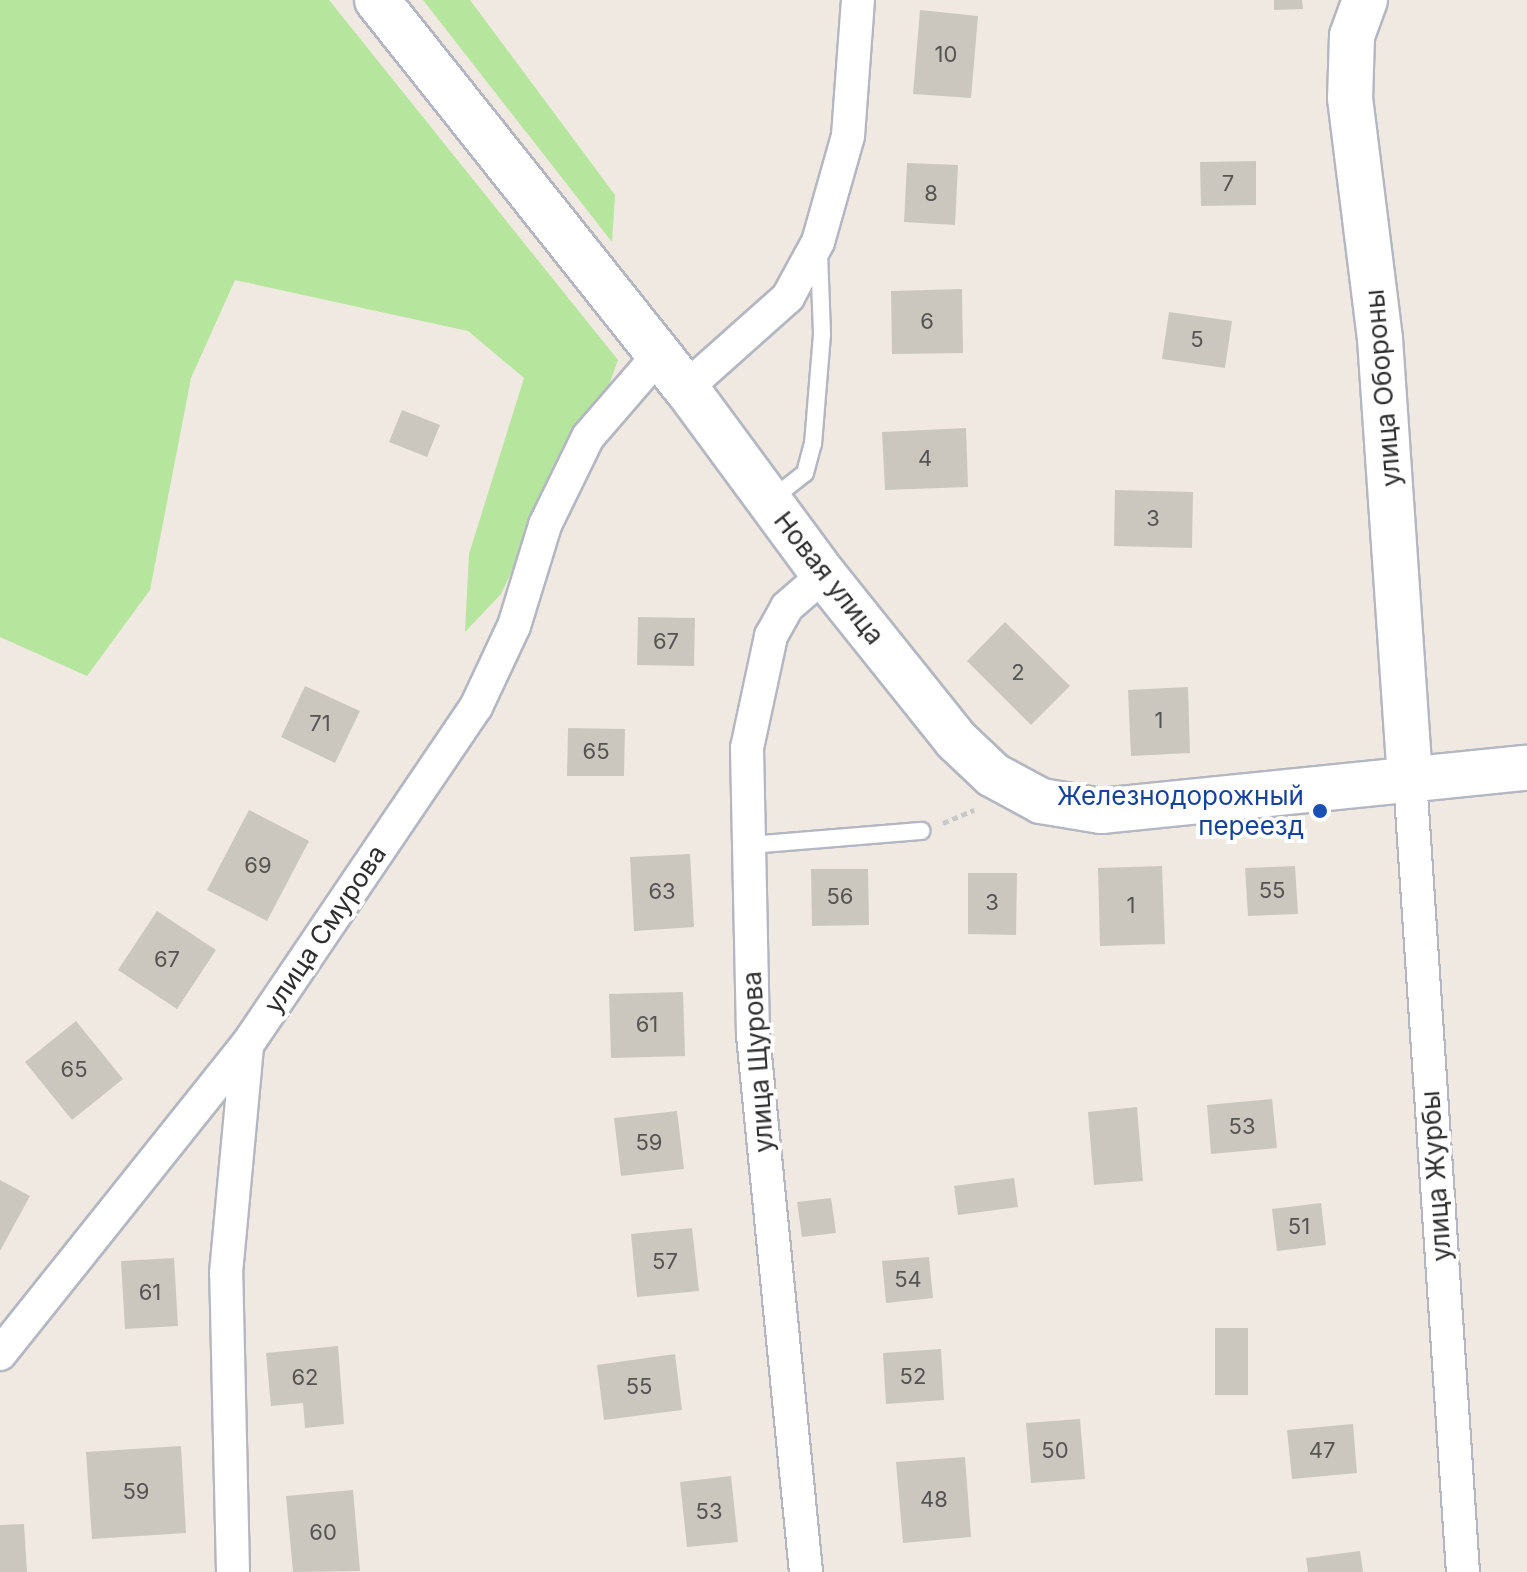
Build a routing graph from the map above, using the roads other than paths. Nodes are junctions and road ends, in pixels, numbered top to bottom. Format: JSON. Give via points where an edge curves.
{"nodes":[{"id":1,"x":377,"y":0,"type":"edge"},
{"id":2,"x":858,"y":0,"type":"edge"},
{"id":3,"x":1365,"y":0,"type":"edge"},
{"id":4,"x":818,"y":242,"type":"junction"},
{"id":5,"x":672,"y":372,"type":"junction"},
{"id":6,"x":770,"y":501,"type":"junction"},
{"id":7,"x":824,"y":575,"type":"junction"},
{"id":8,"x":1527,"y":768,"type":"edge"},
{"id":9,"x":1410,"y":779,"type":"junction"},
{"id":10,"x":921,"y":831,"type":"road end"},
{"id":11,"x":749,"y":845,"type":"junction"},
{"id":12,"x":247,"y":1045,"type":"junction"},
{"id":13,"x":0,"y":1354,"type":"edge"},
{"id":14,"x":233,"y":1572,"type":"edge"},
{"id":15,"x":806,"y":1572,"type":"edge"},
{"id":16,"x":1463,"y":1572,"type":"edge"}],
"edges":[{"from":1,"to":5,"type":"street","name":"Новая улица"},
{"from":2,"to":4,"type":"street","via":[[848,136]]},
{"from":3,"to":9,"type":"street","name":"улица Обороны","via":[[1352,36],[1350,98],[1380,339]]},
{"from":4,"to":5,"type":"street","via":[[788,297]]},
{"from":4,"to":6,"type":"lane","via":[[822,334],[813,444],[805,473]]},
{"from":5,"to":6,"type":"street","name":"Новая улица"},
{"from":5,"to":12,"type":"street","name":"улица Смурова","via":[[588,437],[545,525],[514,626],[476,707]]},
{"from":6,"to":7,"type":"street","name":"Новая улица"},
{"from":7,"to":9,"type":"street","name":"Новая улица","via":[[956,740],[993,775],[1041,801],[1101,811]]},
{"from":7,"to":11,"type":"street","name":"улица Щурова","via":[[787,607],[771,636],[747,748]]},
{"from":8,"to":9,"type":"street","name":"Новая улица"},
{"from":9,"to":16,"type":"street","name":"улица Журбы"},
{"from":10,"to":11,"type":"lane"},
{"from":11,"to":15,"type":"street","name":"улица Щурова","via":[[753,1035]]},
{"from":12,"to":13,"type":"street"},
{"from":12,"to":14,"type":"street","name":"улица Смурова","via":[[226,1273]]}]}
